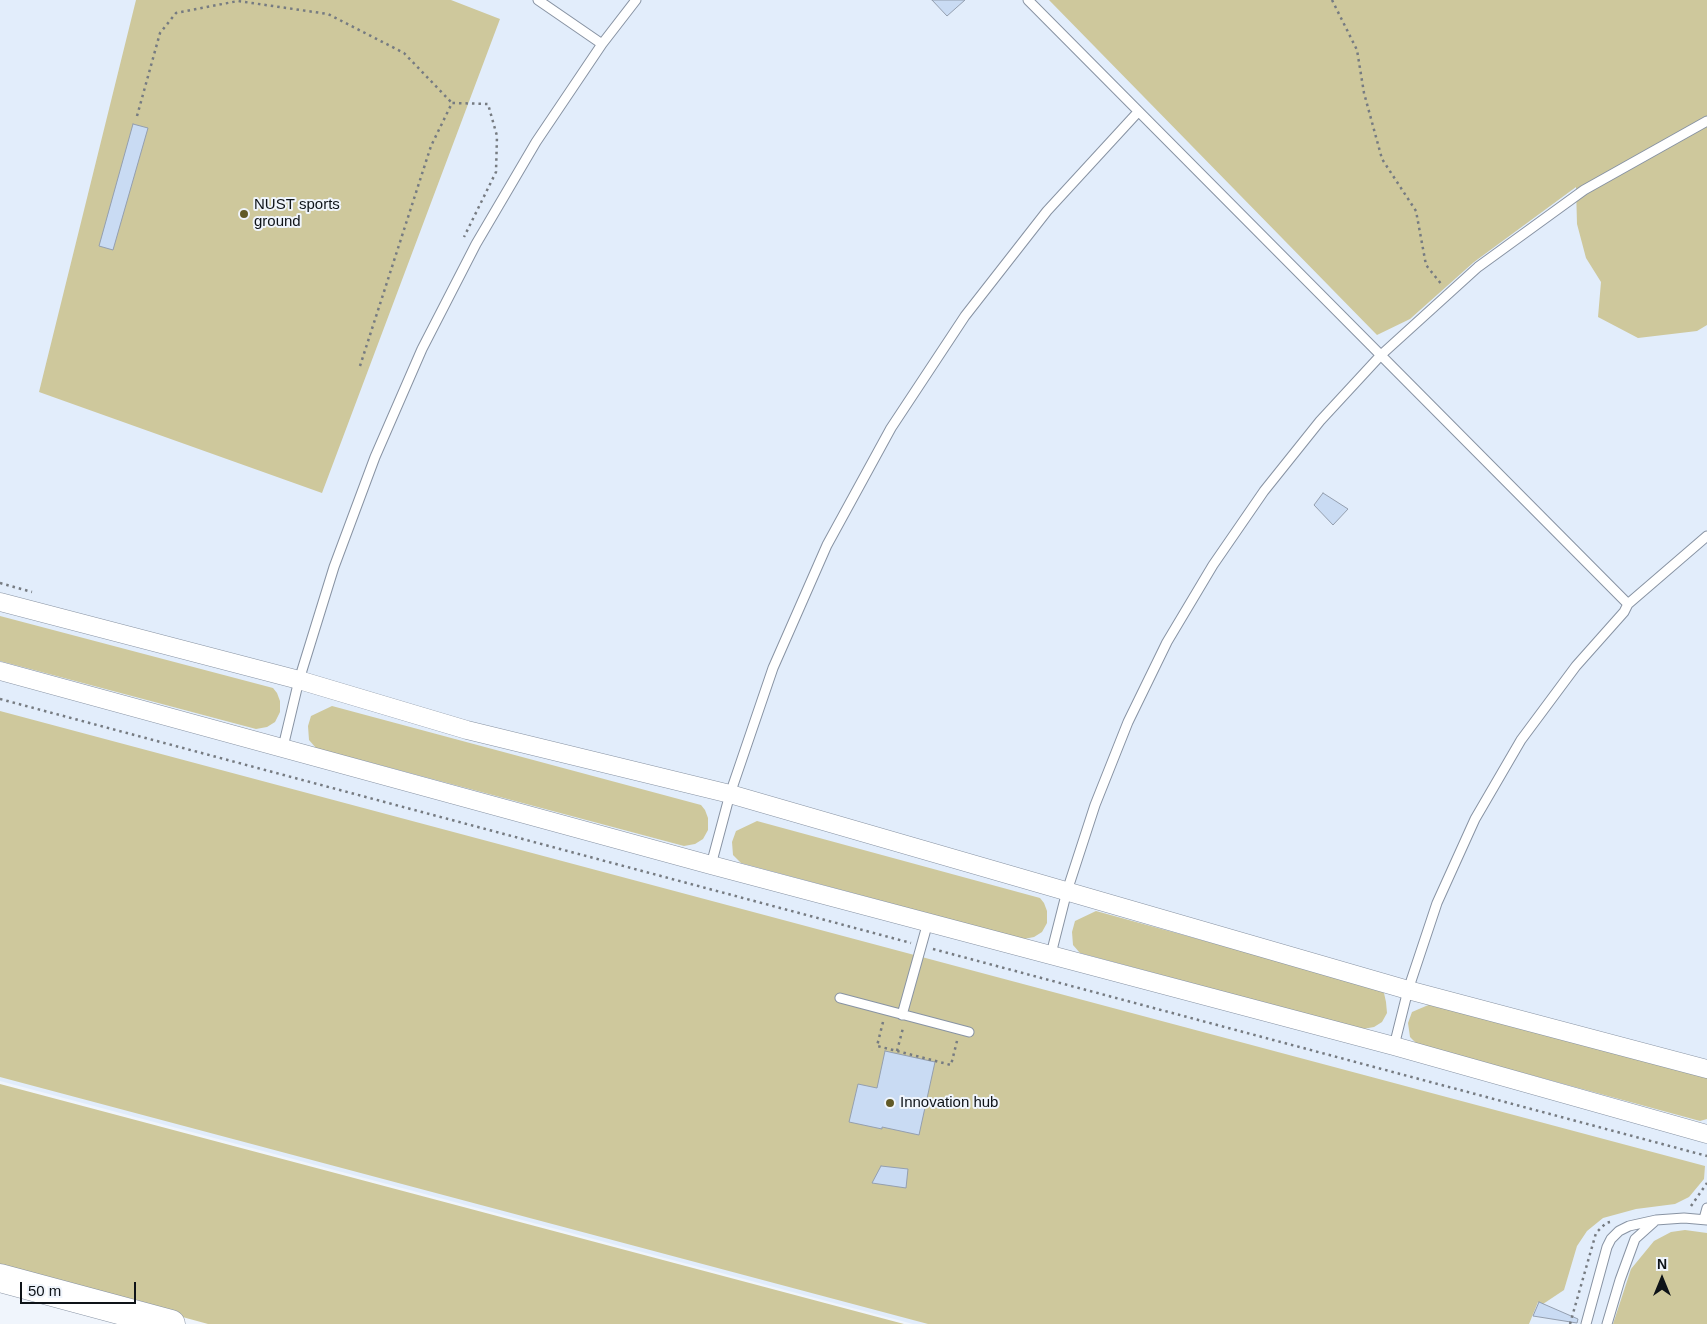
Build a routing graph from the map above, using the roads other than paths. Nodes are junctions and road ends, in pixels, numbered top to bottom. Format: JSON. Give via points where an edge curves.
{"nodes":[{"id":1,"x":538,"y":0,"type":"edge"},
{"id":2,"x":636,"y":0,"type":"edge"},
{"id":3,"x":1028,"y":0,"type":"edge"},
{"id":4,"x":602,"y":44,"type":"junction"},
{"id":5,"x":1138,"y":112,"type":"junction"},
{"id":6,"x":1707,"y":121,"type":"edge"},
{"id":7,"x":1381,"y":355,"type":"junction"},
{"id":8,"x":1707,"y":536,"type":"edge"},
{"id":9,"x":0,"y":602,"type":"edge"},
{"id":10,"x":1628,"y":604,"type":"junction"},
{"id":11,"x":0,"y":671,"type":"edge"},
{"id":12,"x":299,"y":680,"type":"junction"},
{"id":13,"x":282,"y":747,"type":"junction"},
{"id":14,"x":730,"y":794,"type":"junction"},
{"id":15,"x":711,"y":865,"type":"junction"},
{"id":16,"x":1067,"y":891,"type":"junction"},
{"id":17,"x":928,"y":922,"type":"junction"},
{"id":18,"x":1051,"y":954,"type":"junction"},
{"id":19,"x":1408,"y":990,"type":"junction"},
{"id":20,"x":840,"y":998,"type":"dead end"},
{"id":21,"x":902,"y":1015,"type":"junction"},
{"id":22,"x":965,"y":1031,"type":"road end"},
{"id":23,"x":1394,"y":1046,"type":"junction"},
{"id":24,"x":1707,"y":1069,"type":"edge"},
{"id":25,"x":1707,"y":1134,"type":"edge"},
{"id":26,"x":1707,"y":1208,"type":"edge"},
{"id":27,"x":1656,"y":1220,"type":"junction"},
{"id":28,"x":1706,"y":1220,"type":"edge"},
{"id":29,"x":0,"y":1278,"type":"edge"},
{"id":30,"x":171,"y":1324,"type":"edge"},
{"id":31,"x":1586,"y":1324,"type":"edge"},
{"id":32,"x":1607,"y":1324,"type":"edge"}],
"edges":[{"from":1,"to":4,"type":"lane"},
{"from":2,"to":4,"type":"lane"},
{"from":3,"to":5,"type":"lane"},
{"from":4,"to":12,"type":"lane","via":[[536,142],[476,244],[422,349],[375,457],[334,567]]},
{"from":5,"to":7,"type":"lane"},
{"from":5,"to":14,"type":"lane","via":[[1047,210],[965,316],[891,428],[827,545],[773,668]]},
{"from":6,"to":7,"type":"lane","via":[[1584,190],[1478,267]]},
{"from":7,"to":10,"type":"lane"},
{"from":7,"to":16,"type":"lane","via":[[1320,421],[1264,491],[1213,565],[1167,642],[1128,722],[1094,806]]},
{"from":8,"to":10,"type":"lane"},
{"from":9,"to":12,"type":"street"},
{"from":10,"to":19,"type":"lane","via":[[1576,666],[1521,740],[1475,819],[1437,902]]},
{"from":11,"to":13,"type":"street"},
{"from":12,"to":13,"type":"lane"},
{"from":12,"to":14,"type":"street","via":[[467,730]]},
{"from":13,"to":15,"type":"street"},
{"from":14,"to":15,"type":"lane"},
{"from":14,"to":16,"type":"street"},
{"from":15,"to":17,"type":"street"},
{"from":16,"to":18,"type":"lane"},
{"from":16,"to":19,"type":"street"},
{"from":17,"to":18,"type":"street"},
{"from":17,"to":21,"type":"lane"},
{"from":18,"to":23,"type":"street"},
{"from":19,"to":23,"type":"lane"},
{"from":19,"to":24,"type":"street"},
{"from":20,"to":21,"type":"lane"},
{"from":21,"to":22,"type":"lane"},
{"from":23,"to":25,"type":"street"},
{"from":26,"to":28,"type":"lane"},
{"from":27,"to":28,"type":"lane"},
{"from":27,"to":31,"type":"lane","via":[[1619,1230],[1611,1239]]},
{"from":27,"to":32,"type":"lane","via":[[1635,1239]]},
{"from":29,"to":30,"type":"highway"}]}
